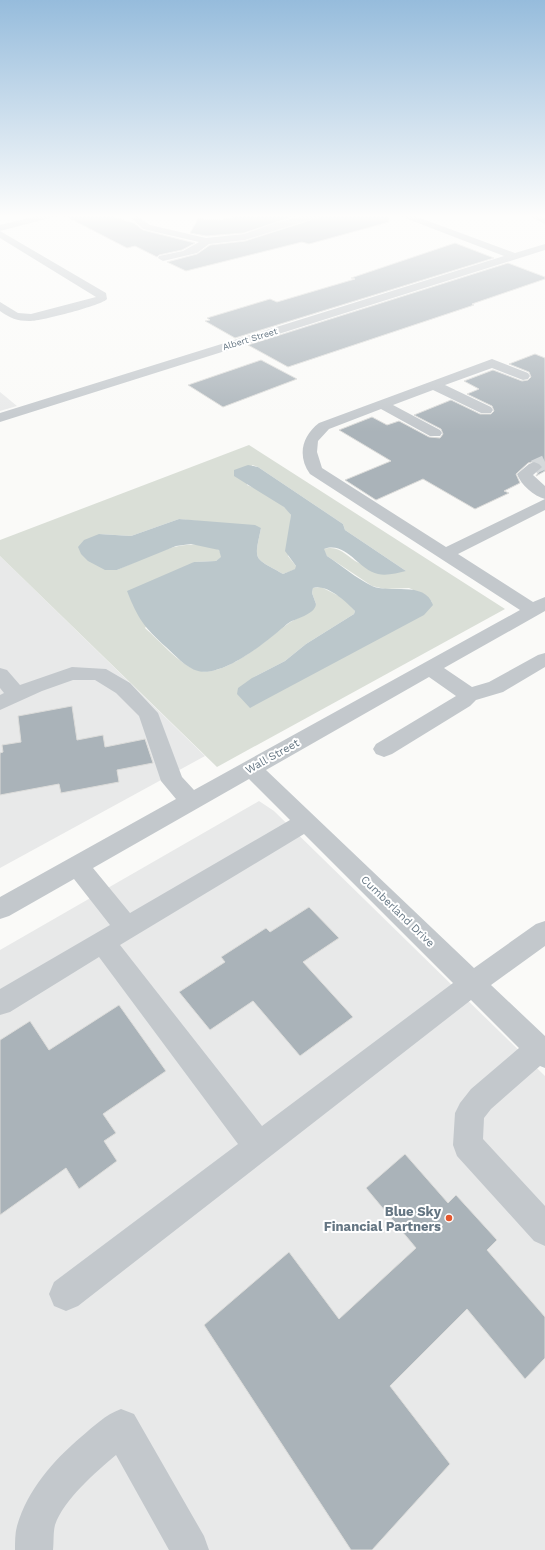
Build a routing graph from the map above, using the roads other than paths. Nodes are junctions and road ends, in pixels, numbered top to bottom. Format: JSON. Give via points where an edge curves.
{"nodes":[{"id":1,"x":89,"y":287,"type":"edge"},
{"id":2,"x":414,"y":287,"type":"edge"},
{"id":3,"x":0,"y":306,"type":"edge"},
{"id":4,"x":523,"y":376,"type":"dead end"},
{"id":5,"x":434,"y":385,"type":"junction"},
{"id":6,"x":381,"y":404,"type":"junction"},
{"id":7,"x":486,"y":410,"type":"dead end"},
{"id":8,"x":0,"y":418,"type":"edge"},
{"id":9,"x":435,"y":433,"type":"dead end"},
{"id":10,"x":534,"y":467,"type":"dead end"},
{"id":11,"x":545,"y":494,"type":"edge"},
{"id":12,"x":545,"y":504,"type":"edge"},
{"id":13,"x":444,"y":554,"type":"junction"},
{"id":14,"x":539,"y":606,"type":"edge"},
{"id":15,"x":545,"y":659,"type":"edge"},
{"id":16,"x":430,"y":668,"type":"junction"},
{"id":17,"x":0,"y":675,"type":"edge"},
{"id":18,"x":469,"y":695,"type":"junction"},
{"id":19,"x":9,"y":698,"type":"edge"},
{"id":20,"x":384,"y":749,"type":"dead end"},
{"id":21,"x":251,"y":768,"type":"junction"},
{"id":22,"x":190,"y":802,"type":"junction"},
{"id":23,"x":306,"y":821,"type":"junction"},
{"id":24,"x":77,"y":866,"type":"junction"},
{"id":25,"x":0,"y":909,"type":"edge"},
{"id":26,"x":128,"y":927,"type":"junction"},
{"id":27,"x":545,"y":932,"type":"edge"},
{"id":28,"x":103,"y":942,"type":"junction"},
{"id":29,"x":472,"y":984,"type":"junction"},
{"id":30,"x":0,"y":1003,"type":"edge"},
{"id":31,"x":542,"y":1052,"type":"edge"},
{"id":32,"x":259,"y":1147,"type":"junction"},
{"id":33,"x":545,"y":1230,"type":"edge"},
{"id":34,"x":66,"y":1294,"type":"dead end"},
{"id":35,"x":34,"y":1550,"type":"edge"},
{"id":36,"x":190,"y":1550,"type":"edge"}],
"edges":[{"from":1,"to":3,"type":"street","via":[[102,295],[100,299],[31,318],[15,316]]},
{"from":2,"to":8,"type":"street","name":"Albert Street"},
{"from":4,"to":5,"type":"street","via":[[492,363]]},
{"from":5,"to":6,"type":"street"},
{"from":5,"to":7,"type":"street"},
{"from":6,"to":9,"type":"street"},
{"from":6,"to":13,"type":"street","via":[[316,431],[310,445],[309,458],[315,471]]},
{"from":10,"to":11,"type":"street","via":[[525,474],[527,480]]},
{"from":12,"to":13,"type":"street"},
{"from":13,"to":14,"type":"street"},
{"from":14,"to":16,"type":"street","name":"Wall Street"},
{"from":15,"to":18,"type":"street","via":[[496,687]]},
{"from":16,"to":18,"type":"street"},
{"from":16,"to":21,"type":"street","name":"Wall Street"},
{"from":17,"to":19,"type":"street"},
{"from":18,"to":20,"type":"street"},
{"from":19,"to":22,"type":"street","via":[[72,673],[99,674],[123,688],[148,713],[172,781]]},
{"from":21,"to":22,"type":"street","name":"Wall Street"},
{"from":21,"to":23,"type":"street","name":"Cumberland Drive"},
{"from":22,"to":24,"type":"street","name":"Wall Street"},
{"from":23,"to":26,"type":"street"},
{"from":23,"to":29,"type":"street","name":"Cumberland Drive"},
{"from":24,"to":25,"type":"street","name":"Wall Street"},
{"from":24,"to":26,"type":"street"},
{"from":26,"to":28,"type":"street"},
{"from":27,"to":29,"type":"street"},
{"from":28,"to":30,"type":"street"},
{"from":28,"to":32,"type":"street"},
{"from":29,"to":31,"type":"street","name":"Cumberland Drive"},
{"from":29,"to":32,"type":"street"},
{"from":31,"to":33,"type":"street","via":[[481,1099],[470,1113],[468,1144]]},
{"from":32,"to":34,"type":"street"},
{"from":35,"to":36,"type":"street","via":[[36,1524],[50,1497],[68,1474],[122,1427]]}]}
